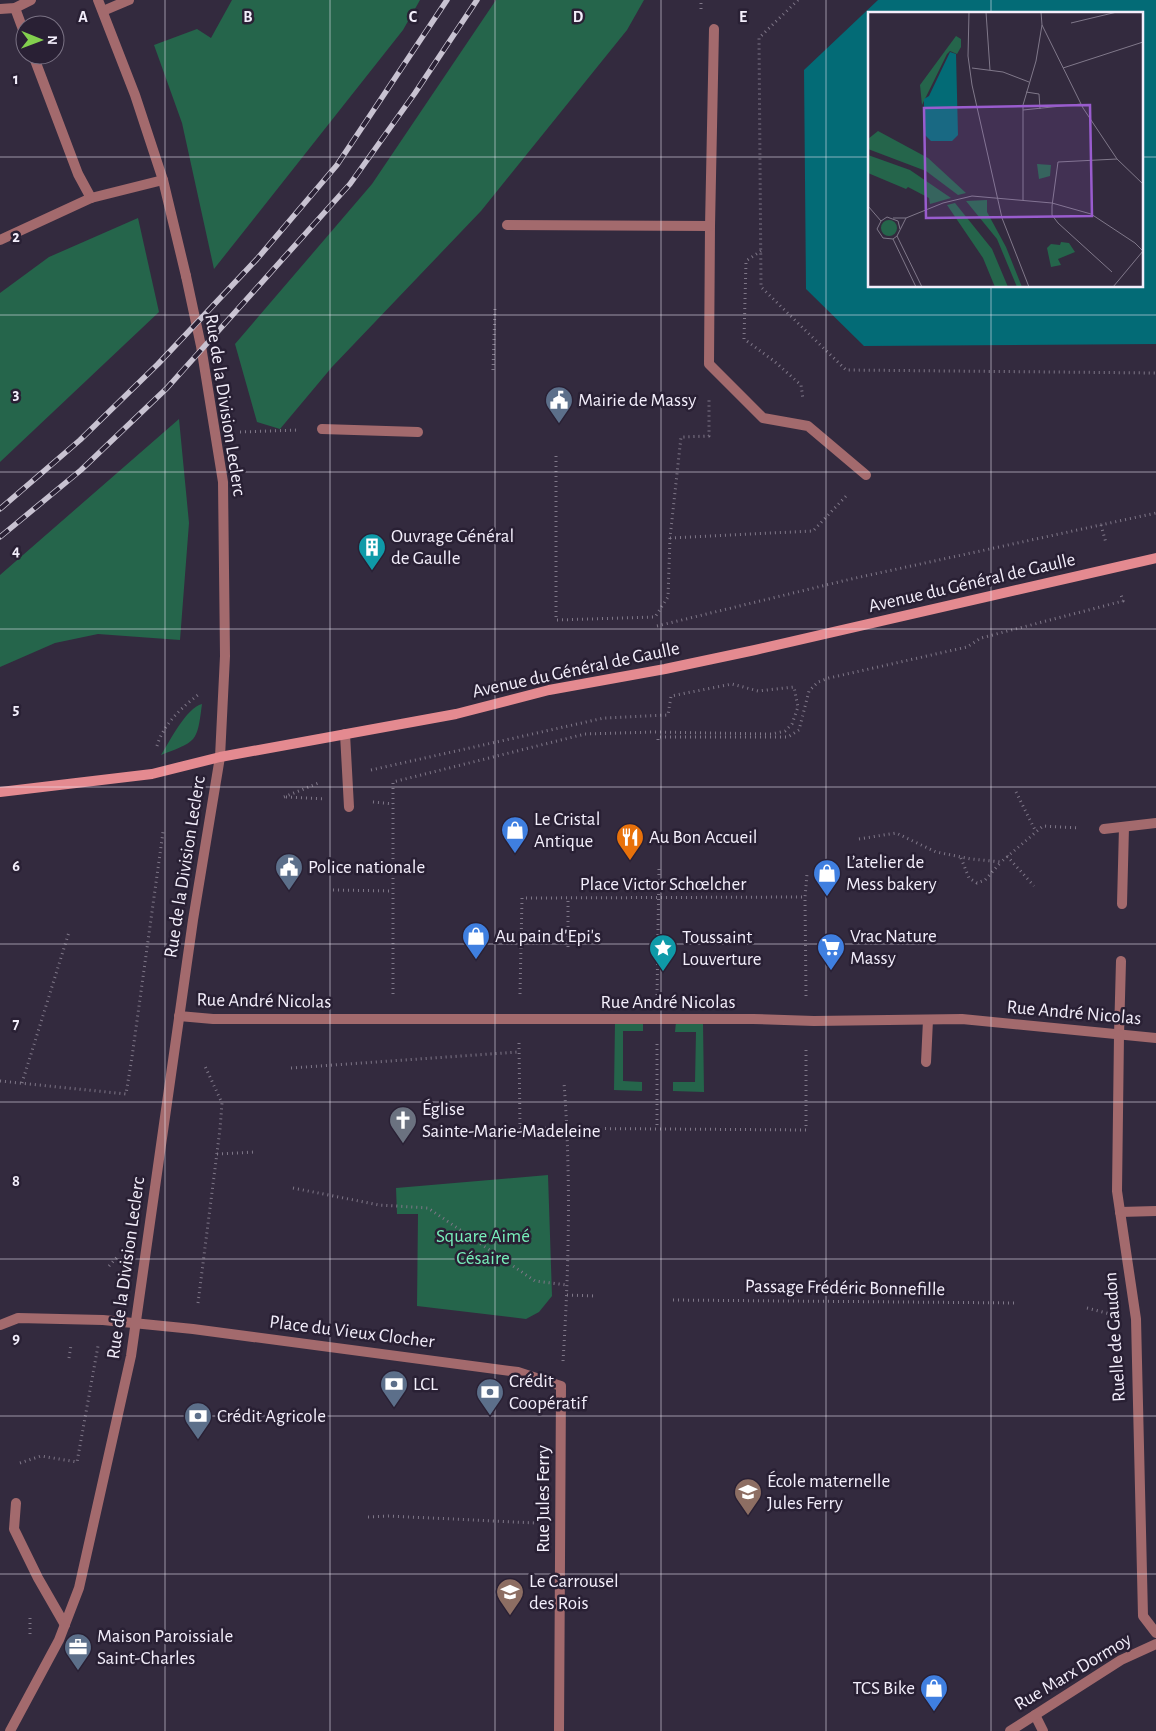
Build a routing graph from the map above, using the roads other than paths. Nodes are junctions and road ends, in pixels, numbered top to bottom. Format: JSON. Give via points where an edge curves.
{"nodes":[{"id":1,"x":30,"y":0,"type":"edge"},
{"id":2,"x":98,"y":0,"type":"edge"},
{"id":3,"x":126,"y":1,"type":"edge"},
{"id":4,"x":15,"y":8,"type":"junction"},
{"id":5,"x":0,"y":9,"type":"edge"},
{"id":6,"x":103,"y":11,"type":"junction"},
{"id":7,"x":18,"y":15,"type":"edge"},
{"id":8,"x":714,"y":30,"type":"dead end"},
{"id":9,"x":36,"y":65,"type":"edge"},
{"id":10,"x":163,"y":180,"type":"junction"},
{"id":11,"x":91,"y":198,"type":"junction"},
{"id":12,"x":507,"y":225,"type":"dead end"},
{"id":13,"x":710,"y":226,"type":"junction"},
{"id":14,"x":0,"y":240,"type":"edge"},
{"id":15,"x":322,"y":429,"type":"road end"},
{"id":16,"x":418,"y":432,"type":"dead end"},
{"id":17,"x":866,"y":475,"type":"road end"},
{"id":18,"x":1156,"y":558,"type":"edge"},
{"id":19,"x":346,"y":734,"type":"junction"},
{"id":20,"x":220,"y":757,"type":"junction"},
{"id":21,"x":0,"y":792,"type":"edge"},
{"id":22,"x":349,"y":807,"type":"dead end"},
{"id":23,"x":1156,"y":823,"type":"edge"},
{"id":24,"x":1124,"y":827,"type":"junction"},
{"id":25,"x":1104,"y":829,"type":"road end"},
{"id":26,"x":1122,"y":904,"type":"dead end"},
{"id":27,"x":1121,"y":960,"type":"dead end"},
{"id":28,"x":180,"y":1016,"type":"junction"},
{"id":29,"x":928,"y":1020,"type":"junction"},
{"id":30,"x":1119,"y":1035,"type":"junction"},
{"id":31,"x":1156,"y":1038,"type":"edge"},
{"id":32,"x":926,"y":1062,"type":"dead end"},
{"id":33,"x":1156,"y":1211,"type":"edge"},
{"id":34,"x":1120,"y":1212,"type":"junction"},
{"id":35,"x":137,"y":1324,"type":"junction"},
{"id":36,"x":0,"y":1325,"type":"edge"},
{"id":37,"x":561,"y":1386,"type":"joint"},
{"id":38,"x":16,"y":1503,"type":"dead end"},
{"id":39,"x":65,"y":1625,"type":"junction"},
{"id":40,"x":1156,"y":1633,"type":"edge"},
{"id":41,"x":1156,"y":1644,"type":"edge"},
{"id":42,"x":1035,"y":1715,"type":"junction"},
{"id":43,"x":10,"y":1731,"type":"edge"},
{"id":44,"x":559,"y":1731,"type":"edge"},
{"id":45,"x":1010,"y":1731,"type":"edge"},
{"id":46,"x":1043,"y":1731,"type":"edge"}],
"edges":[{"from":1,"to":4,"type":"street"},
{"from":2,"to":6,"type":"street","name":"Rue de la Division Leclerc"},
{"from":3,"to":6,"type":"street"},
{"from":4,"to":5,"type":"street"},
{"from":4,"to":7,"type":"street"},
{"from":6,"to":10,"type":"street","name":"Rue de la Division Leclerc"},
{"from":8,"to":13,"type":"street"},
{"from":9,"to":11,"type":"street","via":[[78,174]]},
{"from":10,"to":11,"type":"street"},
{"from":10,"to":20,"type":"street","name":"Rue de la Division Leclerc","via":[[201,346],[223,482],[225,656]]},
{"from":11,"to":14,"type":"street"},
{"from":12,"to":13,"type":"street"},
{"from":13,"to":17,"type":"street","via":[[709,364],[763,418],[808,426]]},
{"from":15,"to":16,"type":"street"},
{"from":18,"to":19,"type":"main road","name":"Avenue du Général de Gaulle","via":[[746,652]]},
{"from":19,"to":20,"type":"main road","name":"Avenue du Général de Gaulle"},
{"from":19,"to":22,"type":"street"},
{"from":20,"to":21,"type":"main road","name":"Avenue du Général de Gaulle","via":[[152,774]]},
{"from":20,"to":28,"type":"street","name":"Rue de la Division Leclerc"},
{"from":23,"to":24,"type":"street"},
{"from":24,"to":25,"type":"street"},
{"from":24,"to":26,"type":"street"},
{"from":27,"to":30,"type":"street","name":"Ruelle de Gaudon"},
{"from":28,"to":29,"type":"street","name":"Rue André Nicolas","via":[[213,1020]]},
{"from":28,"to":35,"type":"street","name":"Rue de la Division Leclerc"},
{"from":29,"to":30,"type":"street","name":"Rue André Nicolas","via":[[962,1020]]},
{"from":29,"to":32,"type":"street"},
{"from":30,"to":31,"type":"street","name":"Rue André Nicolas"},
{"from":30,"to":34,"type":"street","name":"Ruelle de Gaudon","via":[[1117,1191]]},
{"from":33,"to":34,"type":"street"},
{"from":34,"to":40,"type":"street","name":"Ruelle de Gaudon","via":[[1136,1319],[1143,1616]]},
{"from":35,"to":36,"type":"street","name":"Place du Vieux Clocher","via":[[18,1318]]},
{"from":35,"to":37,"type":"street","name":"Place du Vieux Clocher","via":[[518,1372]]},
{"from":35,"to":39,"type":"street","name":"Rue de la Division Leclerc","via":[[96,1518],[79,1588]]},
{"from":37,"to":44,"type":"street","name":"Rue Jules Ferry"},
{"from":38,"to":39,"type":"street","via":[[14,1529]]},
{"from":39,"to":43,"type":"street","name":"Rue de la Division Leclerc"},
{"from":41,"to":42,"type":"street","name":"Rue Marx Dormoy","via":[[1121,1660]]},
{"from":42,"to":45,"type":"street","name":"Rue Marx Dormoy"},
{"from":42,"to":46,"type":"street"}]}
